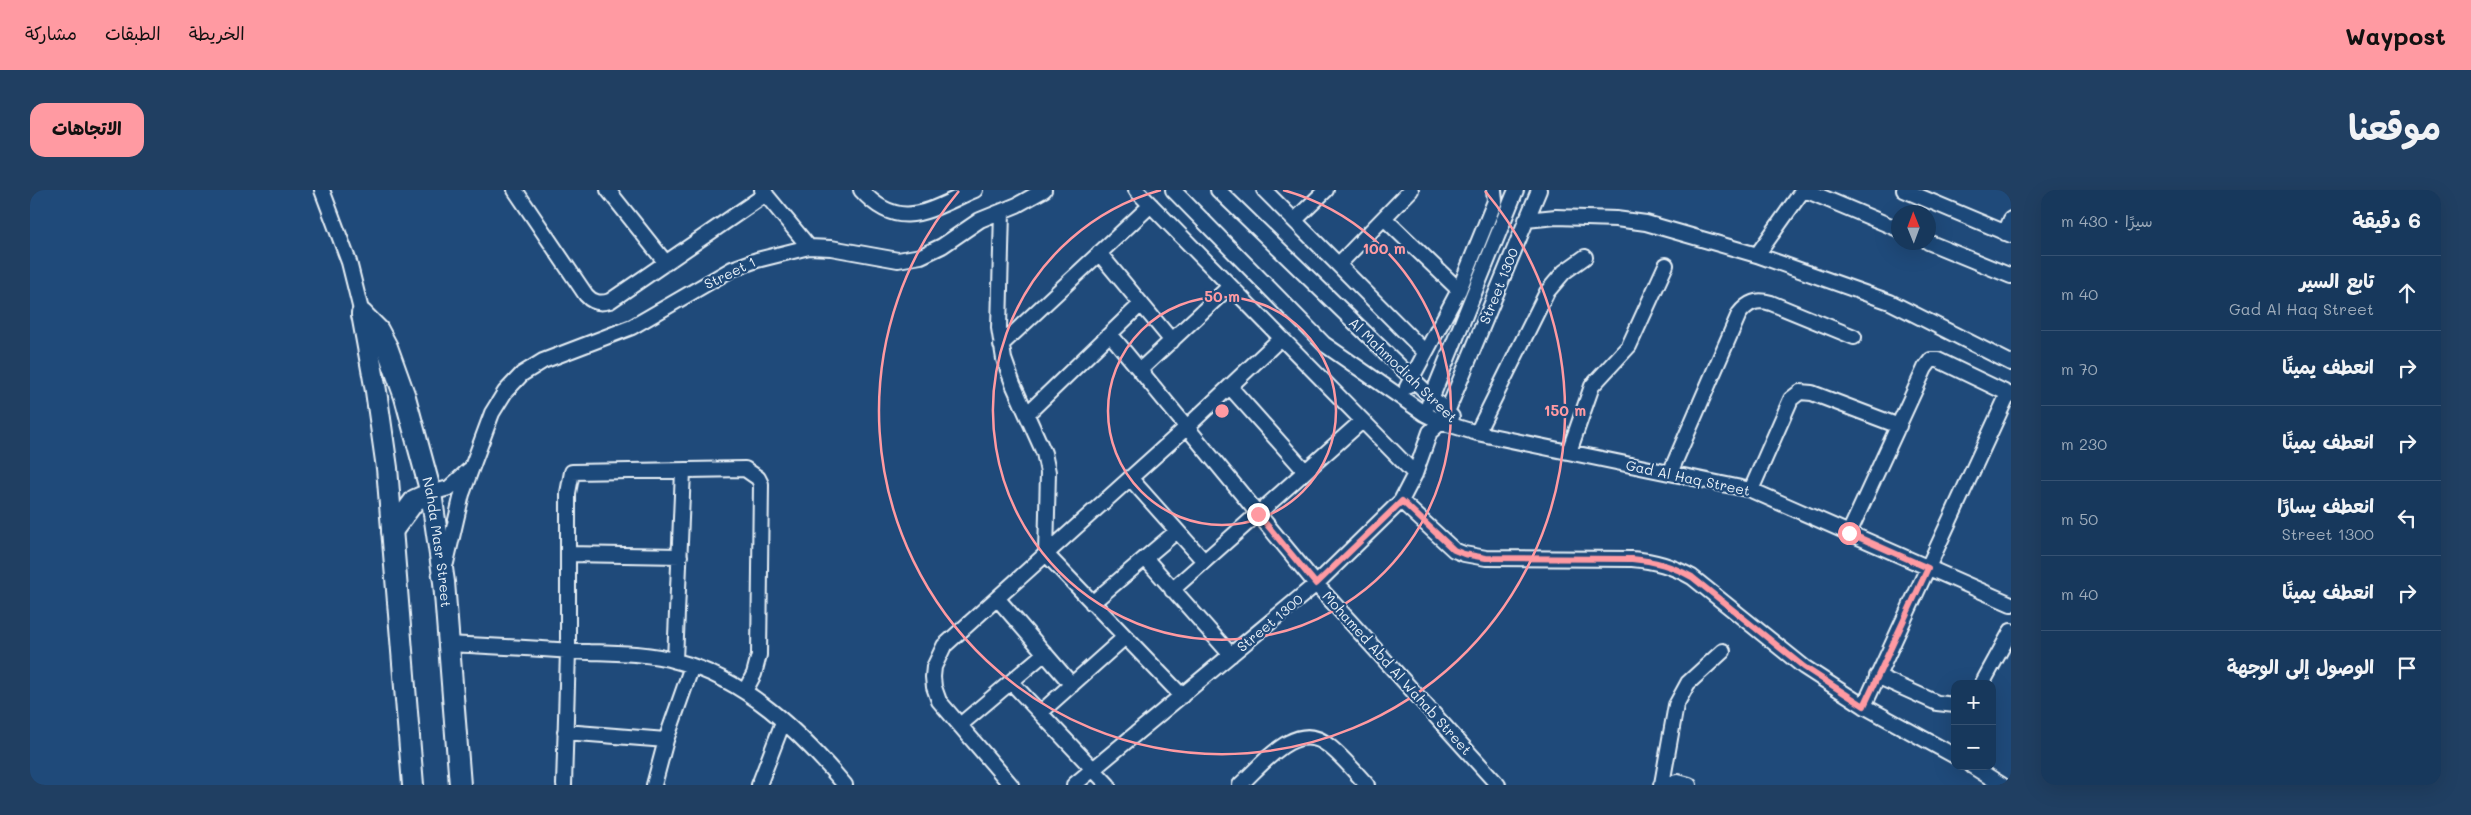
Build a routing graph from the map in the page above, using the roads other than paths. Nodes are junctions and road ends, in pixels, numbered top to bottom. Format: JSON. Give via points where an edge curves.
{"nodes":[{"id":1,"x":322,"y":190,"type":"edge"},
{"id":2,"x":515,"y":190,"type":"edge"},
{"id":3,"x":608,"y":190,"type":"edge"},
{"id":4,"x":861,"y":190,"type":"edge"},
{"id":5,"x":976,"y":190,"type":"edge"},
{"id":6,"x":1044,"y":190,"type":"edge"},
{"id":7,"x":1136,"y":190,"type":"edge"},
{"id":8,"x":1173,"y":190,"type":"edge"},
{"id":9,"x":1218,"y":190,"type":"edge"},
{"id":10,"x":1264,"y":190,"type":"edge"},
{"id":11,"x":1326,"y":190,"type":"edge"},
{"id":12,"x":1411,"y":190,"type":"edge"},
{"id":13,"x":1494,"y":190,"type":"edge"},
{"id":14,"x":1516,"y":190,"type":"edge"},
{"id":15,"x":1539,"y":190,"type":"edge"},
{"id":16,"x":1804,"y":190,"type":"edge"},
{"id":17,"x":1904,"y":190,"type":"edge"},
{"id":18,"x":764,"y":192,"type":"edge"},
{"id":19,"x":1930,"y":195,"type":"edge"},
{"id":20,"x":1151,"y":205,"type":"junction"},
{"id":21,"x":1002,"y":212,"type":"junction"},
{"id":22,"x":1384,"y":218,"type":"junction"},
{"id":23,"x":2011,"y":219,"type":"edge"},
{"id":24,"x":1294,"y":220,"type":"junction"},
{"id":25,"x":1526,"y":220,"type":"junction"},
{"id":26,"x":1891,"y":226,"type":"edge"},
{"id":27,"x":2008,"y":234,"type":"edge"},
{"id":28,"x":1936,"y":245,"type":"edge"},
{"id":29,"x":809,"y":247,"type":"junction"},
{"id":30,"x":1099,"y":253,"type":"junction"},
{"id":31,"x":1757,"y":255,"type":"junction"},
{"id":32,"x":1586,"y":257,"type":"dead end"},
{"id":33,"x":666,"y":262,"type":"junction"},
{"id":34,"x":1339,"y":264,"type":"junction"},
{"id":35,"x":1666,"y":265,"type":"dead end"},
{"id":36,"x":2011,"y":276,"type":"edge"},
{"id":37,"x":1230,"y":286,"type":"junction"},
{"id":38,"x":1459,"y":290,"type":"junction"},
{"id":39,"x":1141,"y":304,"type":"junction"},
{"id":40,"x":362,"y":314,"type":"junction"},
{"id":41,"x":1110,"y":334,"type":"junction"},
{"id":42,"x":1854,"y":337,"type":"dead end"},
{"id":43,"x":1281,"y":338,"type":"junction"},
{"id":44,"x":1172,"y":341,"type":"junction"},
{"id":45,"x":1001,"y":345,"type":"junction"},
{"id":46,"x":1425,"y":352,"type":"junction"},
{"id":47,"x":2011,"y":363,"type":"edge"},
{"id":48,"x":1140,"y":370,"type":"junction"},
{"id":49,"x":1411,"y":379,"type":"junction"},
{"id":50,"x":1230,"y":387,"type":"junction"},
{"id":51,"x":2010,"y":394,"type":"edge"},
{"id":52,"x":1401,"y":397,"type":"junction"},
{"id":53,"x":1430,"y":398,"type":"junction"},
{"id":54,"x":1027,"y":414,"type":"junction"},
{"id":55,"x":1425,"y":414,"type":"junction"},
{"id":56,"x":1444,"y":417,"type":"junction"},
{"id":57,"x":1362,"y":421,"type":"junction"},
{"id":58,"x":1899,"y":426,"type":"junction"},
{"id":59,"x":1187,"y":427,"type":"junction"},
{"id":60,"x":1471,"y":431,"type":"junction"},
{"id":61,"x":1430,"y":432,"type":"junction"},
{"id":62,"x":1569,"y":452,"type":"junction"},
{"id":63,"x":472,"y":466,"type":"junction"},
{"id":64,"x":683,"y":471,"type":"junction"},
{"id":65,"x":1305,"y":471,"type":"junction"},
{"id":66,"x":1670,"y":473,"type":"junction"},
{"id":67,"x":1415,"y":474,"type":"junction"},
{"id":68,"x":1130,"y":478,"type":"junction"},
{"id":69,"x":1751,"y":490,"type":"junction"},
{"id":70,"x":431,"y":493,"type":"junction"},
{"id":71,"x":1402,"y":501,"type":"junction"},
{"id":72,"x":1258,"y":514,"type":"junction"},
{"id":73,"x":392,"y":531,"type":"junction"},
{"id":74,"x":1177,"y":531,"type":"junction"},
{"id":75,"x":1849,"y":533,"type":"junction"},
{"id":76,"x":568,"y":554,"type":"junction"},
{"id":77,"x":1046,"y":554,"type":"junction"},
{"id":78,"x":680,"y":556,"type":"junction"},
{"id":79,"x":1145,"y":558,"type":"junction"},
{"id":80,"x":1204,"y":561,"type":"junction"},
{"id":81,"x":1928,"y":568,"type":"junction"},
{"id":82,"x":444,"y":582,"type":"junction"},
{"id":83,"x":1316,"y":584,"type":"junction"},
{"id":84,"x":1172,"y":590,"type":"junction"},
{"id":85,"x":997,"y":598,"type":"junction"},
{"id":86,"x":1092,"y":603,"type":"junction"},
{"id":87,"x":2011,"y":604,"type":"edge"},
{"id":88,"x":2011,"y":631,"type":"edge"},
{"id":89,"x":1125,"y":637,"type":"junction"},
{"id":90,"x":448,"y":644,"type":"junction"},
{"id":91,"x":568,"y":650,"type":"junction"},
{"id":92,"x":1723,"y":651,"type":"dead end"},
{"id":93,"x":1045,"y":653,"type":"junction"},
{"id":94,"x":1231,"y":655,"type":"junction"},
{"id":95,"x":675,"y":660,"type":"junction"},
{"id":96,"x":692,"y":666,"type":"junction"},
{"id":97,"x":1877,"y":676,"type":"junction"},
{"id":98,"x":1984,"y":680,"type":"edge"},
{"id":99,"x":1011,"y":682,"type":"junction"},
{"id":100,"x":1072,"y":685,"type":"junction"},
{"id":101,"x":745,"y":691,"type":"junction"},
{"id":102,"x":1182,"y":696,"type":"junction"},
{"id":103,"x":1951,"y":705,"type":"edge"},
{"id":104,"x":1864,"y":706,"type":"junction"},
{"id":105,"x":1040,"y":713,"type":"junction"},
{"id":106,"x":784,"y":722,"type":"junction"},
{"id":107,"x":960,"y":725,"type":"junction"},
{"id":108,"x":565,"y":732,"type":"junction"},
{"id":109,"x":666,"y":740,"type":"junction"},
{"id":110,"x":1951,"y":754,"type":"edge"},
{"id":111,"x":1092,"y":770,"type":"junction"},
{"id":112,"x":1978,"y":770,"type":"edge"},
{"id":113,"x":1998,"y":784,"type":"edge"},
{"id":114,"x":413,"y":785,"type":"edge"},
{"id":115,"x":460,"y":785,"type":"edge"},
{"id":116,"x":564,"y":785,"type":"edge"},
{"id":117,"x":654,"y":785,"type":"edge"},
{"id":118,"x":759,"y":785,"type":"edge"},
{"id":119,"x":846,"y":785,"type":"edge"},
{"id":120,"x":1011,"y":785,"type":"edge"},
{"id":121,"x":1074,"y":785,"type":"edge"},
{"id":122,"x":1108,"y":785,"type":"edge"},
{"id":123,"x":1240,"y":785,"type":"edge"},
{"id":124,"x":1367,"y":785,"type":"edge"},
{"id":125,"x":1498,"y":785,"type":"edge"},
{"id":126,"x":1661,"y":785,"type":"edge"},
{"id":127,"x":1689,"y":785,"type":"edge"}],
"edges":[{"from":1,"to":40,"type":"street","name":"Nahda Masr Street","via":[[348,262]]},
{"from":2,"to":33,"type":"street","via":[[591,300],[610,301]]},
{"from":3,"to":33,"type":"street"},
{"from":4,"to":5,"type":"street","via":[[883,210],[908,215]]},
{"from":6,"to":21,"type":"street","name":"Street 1"},
{"from":7,"to":20,"type":"street"},
{"from":8,"to":52,"type":"street","name":"Al Mahmodiah Street","via":[[1324,344]]},
{"from":9,"to":49,"type":"street","name":"Al Mahmodiah Street"},
{"from":10,"to":24,"type":"street"},
{"from":11,"to":24,"type":"street"},
{"from":12,"to":22,"type":"street"},
{"from":13,"to":38,"type":"street","via":[[1494,201]]},
{"from":14,"to":53,"type":"street","name":"Street 1300"},
{"from":15,"to":25,"type":"street","name":"Street 1300"},
{"from":16,"to":26,"type":"street"},
{"from":16,"to":31,"type":"street"},
{"from":17,"to":19,"type":"street"},
{"from":18,"to":29,"type":"street"},
{"from":18,"to":33,"type":"street"},
{"from":19,"to":27,"type":"street"},
{"from":20,"to":30,"type":"street"},
{"from":20,"to":37,"type":"street"},
{"from":21,"to":29,"type":"street","name":"Street 1","via":[[980,220],[921,256],[898,260]]},
{"from":21,"to":45,"type":"street"},
{"from":22,"to":34,"type":"street"},
{"from":22,"to":38,"type":"street"},
{"from":23,"to":27,"type":"street"},
{"from":24,"to":34,"type":"street"},
{"from":25,"to":31,"type":"street","via":[[1616,218],[1646,223]]},
{"from":25,"to":56,"type":"street","name":"Street 1300"},
{"from":28,"to":36,"type":"street"},
{"from":29,"to":63,"type":"street","name":"Street 1","via":[[782,252],[732,270],[632,327],[543,361],[522,374],[492,413]]},
{"from":30,"to":39,"type":"street"},
{"from":30,"to":45,"type":"street"},
{"from":31,"to":47,"type":"street","via":[[1890,302]]},
{"from":32,"to":60,"type":"street","via":[[1564,272],[1548,292]]},
{"from":34,"to":46,"type":"street"},
{"from":35,"to":62,"type":"street","via":[[1629,346],[1592,386]]},
{"from":37,"to":43,"type":"street"},
{"from":37,"to":44,"type":"street"},
{"from":38,"to":46,"type":"street"},
{"from":39,"to":41,"type":"street"},
{"from":39,"to":44,"type":"street"},
{"from":40,"to":70,"type":"street","name":"Nahda Masr Street","via":[[378,330],[390,354]]},
{"from":40,"to":73,"type":"street","name":"Nahda Masr Street","via":[[382,425]]},
{"from":41,"to":48,"type":"street","name":"Mohamed Abd Al Wahab Street"},
{"from":41,"to":54,"type":"street"},
{"from":42,"to":66,"type":"street","via":[[1762,300],[1745,306]]},
{"from":43,"to":50,"type":"street"},
{"from":43,"to":57,"type":"street"},
{"from":44,"to":48,"type":"street"},
{"from":45,"to":54,"type":"street","via":[[1013,384]]},
{"from":46,"to":49,"type":"street"},
{"from":48,"to":59,"type":"street","name":"Mohamed Abd Al Wahab Street"},
{"from":49,"to":52,"type":"street"},
{"from":49,"to":53,"type":"street","name":"Al Mahmodiah Street"},
{"from":50,"to":59,"type":"street"},
{"from":50,"to":65,"type":"street"},
{"from":51,"to":58,"type":"street","via":[[1932,360]]},
{"from":51,"to":81,"type":"street"},
{"from":52,"to":55,"type":"street","name":"Al Mahmodiah Street"},
{"from":53,"to":55,"type":"street","name":"Street 1300"},
{"from":53,"to":56,"type":"street","name":"Al Mahmodiah Street"},
{"from":54,"to":77,"type":"street","via":[[1044,453],[1048,472]]},
{"from":55,"to":56,"type":"street","name":"Al Mahmodiah Street"},
{"from":55,"to":61,"type":"street"},
{"from":56,"to":60,"type":"street","name":"Al Mahmodiah Street"},
{"from":56,"to":61,"type":"street","name":"Street 1300"},
{"from":57,"to":65,"type":"street"},
{"from":57,"to":67,"type":"street"},
{"from":58,"to":69,"type":"street","via":[[1812,393],[1800,392],[1791,399]]},
{"from":58,"to":75,"type":"street"},
{"from":59,"to":68,"type":"street"},
{"from":59,"to":72,"type":"street","name":"Mohamed Abd Al Wahab Street"},
{"from":60,"to":62,"type":"street","name":"Gad Al Haq Street"},
{"from":61,"to":67,"type":"street","name":"Street 1300"},
{"from":62,"to":66,"type":"street","name":"Gad Al Haq Street"},
{"from":63,"to":70,"type":"street","name":"Street 1","via":[[456,483]]},
{"from":63,"to":82,"type":"street","name":"Street 1","via":[[454,523]]},
{"from":64,"to":76,"type":"street","via":[[572,472],[568,492]]},
{"from":64,"to":78,"type":"street"},
{"from":64,"to":101,"type":"street","via":[[745,469],[758,478],[760,484],[759,654]]},
{"from":65,"to":72,"type":"street"},
{"from":66,"to":69,"type":"street","name":"Gad Al Haq Street"},
{"from":67,"to":71,"type":"street","name":"Street 1300"},
{"from":68,"to":74,"type":"street"},
{"from":68,"to":77,"type":"street"},
{"from":69,"to":75,"type":"street","name":"Gad Al Haq Street"},
{"from":70,"to":73,"type":"street","via":[[415,500]]},
{"from":70,"to":82,"type":"street","name":"Nahda Masr Street"},
{"from":71,"to":83,"type":"street","name":"Street 1300"},
{"from":71,"to":104,"type":"street","via":[[1454,550],[1464,554],[1486,558],[1632,559],[1673,567],[1692,577],[1804,667]]},
{"from":72,"to":80,"type":"street"},
{"from":72,"to":83,"type":"street","name":"Mohamed Abd Al Wahab Street"},
{"from":73,"to":114,"type":"street","name":"Nahda Masr Street"},
{"from":74,"to":79,"type":"street"},
{"from":74,"to":80,"type":"street"},
{"from":75,"to":81,"type":"street","name":"Gad Al Haq Street"},
{"from":76,"to":78,"type":"street"},
{"from":76,"to":91,"type":"street"},
{"from":77,"to":85,"type":"street"},
{"from":77,"to":86,"type":"street"},
{"from":78,"to":95,"type":"street"},
{"from":79,"to":84,"type":"street"},
{"from":79,"to":86,"type":"street"},
{"from":80,"to":84,"type":"street"},
{"from":81,"to":87,"type":"street","name":"Gad Al Haq Street"},
{"from":81,"to":97,"type":"street"},
{"from":82,"to":90,"type":"street","name":"Nahda Masr Street"},
{"from":83,"to":94,"type":"street","name":"Street 1300"},
{"from":83,"to":125,"type":"street","name":"Mohamed Abd Al Wahab Street"},
{"from":84,"to":94,"type":"street"},
{"from":85,"to":93,"type":"street"},
{"from":85,"to":107,"type":"street","via":[[944,646],[934,667],[934,687],[939,701]]},
{"from":86,"to":89,"type":"street"},
{"from":88,"to":98,"type":"street"},
{"from":89,"to":100,"type":"street"},
{"from":89,"to":102,"type":"street"},
{"from":90,"to":91,"type":"street"},
{"from":90,"to":115,"type":"street","name":"Nahda Masr Street"},
{"from":91,"to":95,"type":"street"},
{"from":91,"to":108,"type":"street"},
{"from":92,"to":126,"type":"street","via":[[1688,684],[1676,705]]},
{"from":93,"to":99,"type":"street"},
{"from":93,"to":100,"type":"street"},
{"from":94,"to":102,"type":"street","name":"Street 1300"},
{"from":95,"to":96,"type":"street"},
{"from":96,"to":101,"type":"street"},
{"from":96,"to":109,"type":"street"},
{"from":97,"to":103,"type":"street","via":[[1937,703]]},
{"from":97,"to":104,"type":"street"},
{"from":99,"to":105,"type":"street"},
{"from":99,"to":107,"type":"street"},
{"from":100,"to":105,"type":"street"},
{"from":101,"to":106,"type":"street"},
{"from":102,"to":111,"type":"street","name":"Street 1300"},
{"from":104,"to":110,"type":"street"},
{"from":105,"to":111,"type":"street"},
{"from":106,"to":118,"type":"street"},
{"from":106,"to":119,"type":"street"},
{"from":107,"to":120,"type":"street"},
{"from":108,"to":109,"type":"street"},
{"from":108,"to":116,"type":"street"},
{"from":109,"to":117,"type":"street"},
{"from":111,"to":121,"type":"street","name":"Street 1300"},
{"from":111,"to":122,"type":"street"},
{"from":112,"to":113,"type":"street"},
{"from":123,"to":124,"type":"street","via":[[1298,736],[1314,736],[1328,745]]},
{"from":126,"to":127,"type":"street","via":[[1678,782]]}]}
